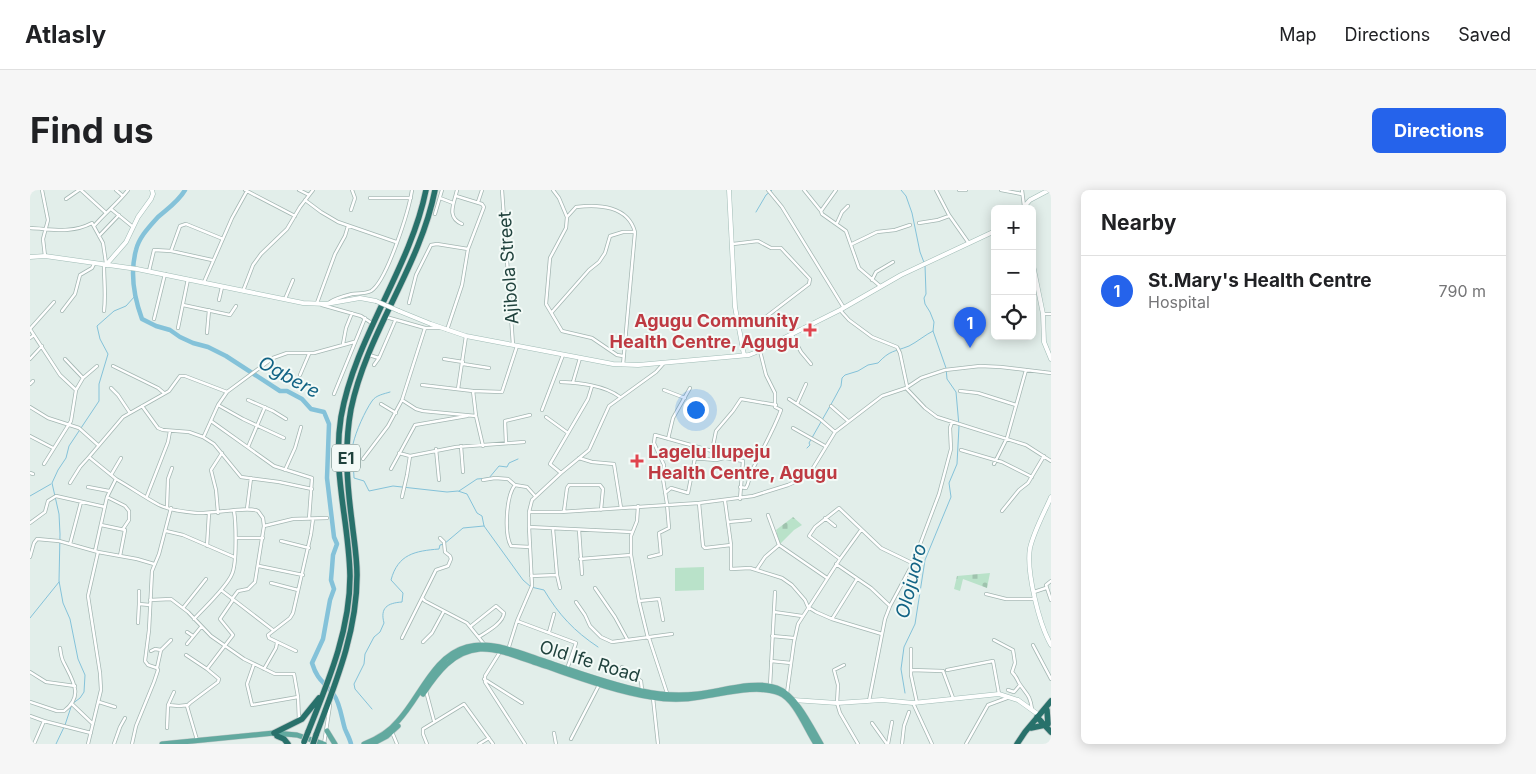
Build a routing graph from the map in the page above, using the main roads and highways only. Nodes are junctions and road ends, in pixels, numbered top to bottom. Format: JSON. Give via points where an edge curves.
{"nodes":[{"id":1,"x":426,"y":190,"type":"edge"},
{"id":2,"x":435,"y":190,"type":"edge"},
{"id":3,"x":729,"y":190,"type":"edge"},
{"id":4,"x":1049,"y":190,"type":"edge"},
{"id":5,"x":153,"y":191,"type":"edge"},
{"id":6,"x":1026,"y":205,"type":"edge"},
{"id":7,"x":991,"y":232,"type":"edge"},
{"id":8,"x":30,"y":257,"type":"edge"},
{"id":9,"x":105,"y":264,"type":"junction"},
{"id":10,"x":1036,"y":280,"type":"edge"},
{"id":11,"x":744,"y":355,"type":"junction"},
{"id":12,"x":1051,"y":359,"type":"edge"},
{"id":13,"x":1051,"y":498,"type":"edge"},
{"id":14,"x":1051,"y":645,"type":"edge"},
{"id":15,"x":600,"y":682,"type":"junction"},
{"id":16,"x":427,"y":686,"type":"junction"},
{"id":17,"x":324,"y":690,"type":"junction"},
{"id":18,"x":793,"y":700,"type":"junction"},
{"id":19,"x":1051,"y":701,"type":"edge"},
{"id":20,"x":1049,"y":708,"type":"edge"},
{"id":21,"x":1037,"y":716,"type":"junction"},
{"id":22,"x":1049,"y":727,"type":"edge"},
{"id":23,"x":1031,"y":728,"type":"junction"},
{"id":24,"x":327,"y":731,"type":"road end"},
{"id":25,"x":276,"y":734,"type":"junction"},
{"id":26,"x":198,"y":742,"type":"edge"},
{"id":27,"x":190,"y":743,"type":"edge"},
{"id":28,"x":304,"y":743,"type":"edge"},
{"id":29,"x":162,"y":744,"type":"edge"},
{"id":30,"x":288,"y":744,"type":"edge"},
{"id":31,"x":313,"y":744,"type":"edge"},
{"id":32,"x":324,"y":744,"type":"edge"},
{"id":33,"x":335,"y":744,"type":"edge"},
{"id":34,"x":364,"y":744,"type":"edge"},
{"id":35,"x":372,"y":744,"type":"edge"},
{"id":36,"x":816,"y":744,"type":"edge"},
{"id":37,"x":821,"y":744,"type":"edge"},
{"id":38,"x":1016,"y":744,"type":"edge"},
{"id":39,"x":1021,"y":744,"type":"edge"}],
"edges":[{"from":1,"to":17,"type":"highway","number":"E1","via":[[408,247],[346,396],[338,442],[339,486],[349,568],[348,603],[340,646]]},
{"from":2,"to":31,"type":"highway","number":"E1","bridge":true,"via":[[425,225],[354,398],[346,452],[357,561],[355,612],[347,652]]},
{"from":3,"to":11,"type":"main road","via":[[735,307]]},
{"from":4,"to":6,"type":"main road"},
{"from":5,"to":9,"type":"main road","via":[[152,199],[121,249]]},
{"from":7,"to":11,"type":"main road","via":[[880,286],[760,351]]},
{"from":8,"to":9,"type":"main road"},
{"from":9,"to":11,"type":"main road","bridge":true,"via":[[303,303],[326,304],[360,298],[376,300],[466,336],[623,365]]},
{"from":10,"to":12,"type":"main road","via":[[1043,314],[1044,342]]},
{"from":13,"to":14,"type":"main road","via":[[1030,549],[1040,622]]},
{"from":15,"to":16,"type":"main road","name":"Old Ife Road","via":[[482,649],[458,655]]},
{"from":15,"to":16,"type":"main road","name":"Old Ife Road","via":[[485,645],[455,652],[439,666]]},
{"from":15,"to":18,"type":"main road","name":"Old Ife Road","via":[[667,695],[770,686],[787,693]]},
{"from":15,"to":36,"type":"main road","name":"Old Ife Road","via":[[653,698],[697,698],[771,690],[791,702]]},
{"from":16,"to":34,"type":"main road","name":"Old Ife Road","via":[[398,722]]},
{"from":16,"to":35,"type":"main road","name":"Old Ife Road","via":[[401,723]]},
{"from":17,"to":25,"type":"highway","via":[[308,713]]},
{"from":17,"to":28,"type":"highway","number":"E1","bridge":true},
{"from":18,"to":21,"type":"main road","via":[[915,703],[999,694],[1023,703]]},
{"from":18,"to":37,"type":"main road","name":"Old Ife Road"},
{"from":19,"to":21,"type":"highway"},
{"from":20,"to":21,"type":"highway"},
{"from":20,"to":22,"type":"highway"},
{"from":21,"to":22,"type":"highway"},
{"from":21,"to":23,"type":"highway"},
{"from":21,"to":38,"type":"highway"},
{"from":22,"to":23,"type":"highway"},
{"from":23,"to":39,"type":"highway"},
{"from":24,"to":33,"type":"main road"},
{"from":25,"to":26,"type":"main road"},
{"from":25,"to":30,"type":"highway"},
{"from":25,"to":31,"type":"main road"},
{"from":25,"to":32,"type":"main road","via":[[297,735]]},
{"from":26,"to":27,"type":"main road"},
{"from":27,"to":29,"type":"main road"}]}
